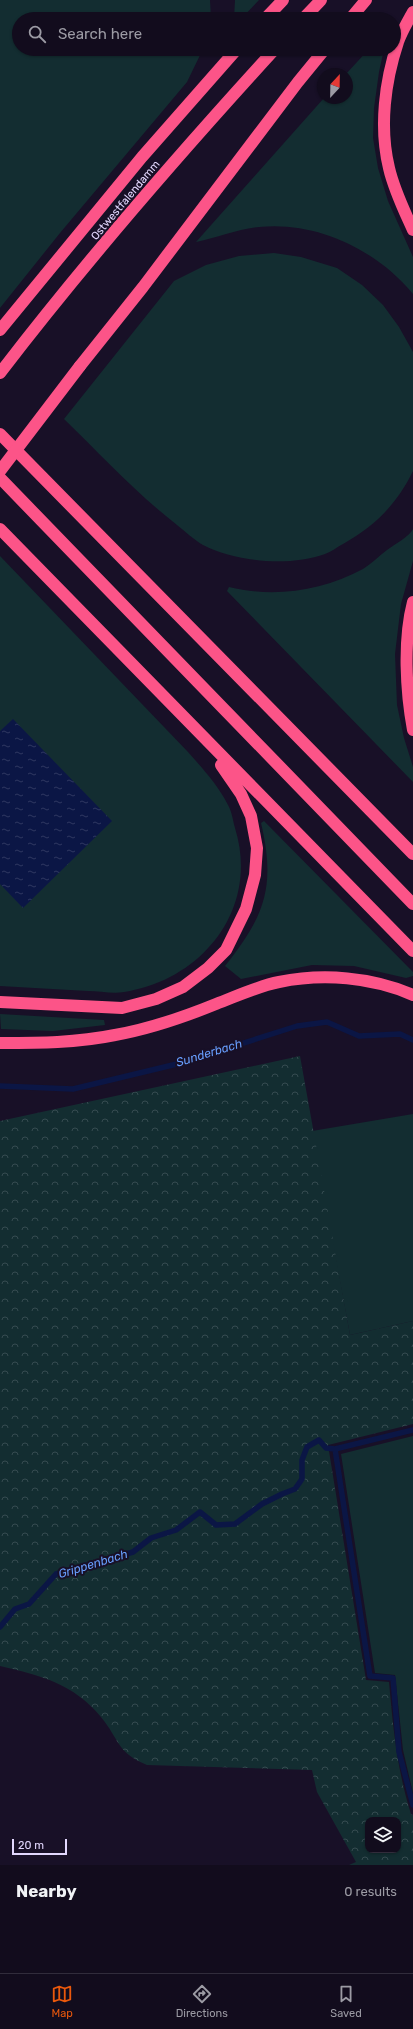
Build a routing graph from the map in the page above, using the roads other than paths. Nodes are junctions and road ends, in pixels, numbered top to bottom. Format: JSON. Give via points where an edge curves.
{"nodes":[{"id":1,"x":284,"y":0,"type":"edge"},
{"id":2,"x":321,"y":0,"type":"edge"},
{"id":3,"x":366,"y":0,"type":"edge"},
{"id":4,"x":273,"y":12,"type":"edge"},
{"id":5,"x":310,"y":12,"type":"edge"},
{"id":6,"x":356,"y":12,"type":"edge"},
{"id":7,"x":413,"y":12,"type":"edge"},
{"id":8,"x":401,"y":37,"type":"edge"},
{"id":9,"x":231,"y":56,"type":"edge"},
{"id":10,"x":270,"y":56,"type":"edge"},
{"id":11,"x":319,"y":56,"type":"edge"},
{"id":12,"x":395,"y":56,"type":"edge"},
{"id":13,"x":413,"y":230,"type":"edge"},
{"id":14,"x":0,"y":330,"type":"edge"},
{"id":15,"x":0,"y":373,"type":"edge"},
{"id":16,"x":0,"y":434,"type":"edge"},
{"id":17,"x":0,"y":471,"type":"edge"},
{"id":18,"x":0,"y":478,"type":"edge"},
{"id":19,"x":0,"y":529,"type":"edge"},
{"id":20,"x":413,"y":602,"type":"edge"},
{"id":21,"x":413,"y":730,"type":"edge"},
{"id":22,"x":197,"y":732,"type":"junction"},
{"id":23,"x":413,"y":854,"type":"edge"},
{"id":24,"x":413,"y":904,"type":"edge"},
{"id":25,"x":413,"y":951,"type":"edge"},
{"id":26,"x":413,"y":995,"type":"edge"},
{"id":27,"x":0,"y":1002,"type":"edge"},
{"id":28,"x":0,"y":1043,"type":"edge"}],
"edges":[{"from":1,"to":4,"type":"highway"},
{"from":2,"to":5,"type":"highway"},
{"from":3,"to":6,"type":"highway"},
{"from":7,"to":8,"type":"highway"},
{"from":9,"to":14,"type":"highway","via":[[142,157]]},
{"from":10,"to":15,"type":"highway","name":"Ostwestfalendamm","via":[[204,127],[38,324]]},
{"from":11,"to":17,"type":"highway","bridge":true},
{"from":12,"to":13,"type":"highway","via":[[384,116],[385,138],[389,168]]},
{"from":16,"to":23,"type":"highway"},
{"from":18,"to":24,"type":"highway"},
{"from":19,"to":22,"type":"highway"},
{"from":20,"to":21,"type":"highway","via":[[406,657],[408,705]]},
{"from":22,"to":25,"type":"highway"},
{"from":22,"to":27,"type":"highway","via":[[241,794],[251,816],[257,848],[255,875],[246,909],[226,950],[183,988],[156,999],[122,1008]]},
{"from":26,"to":28,"type":"highway","via":[[354,979],[312,977],[278,982],[177,1019],[115,1035],[56,1043]]}]}
